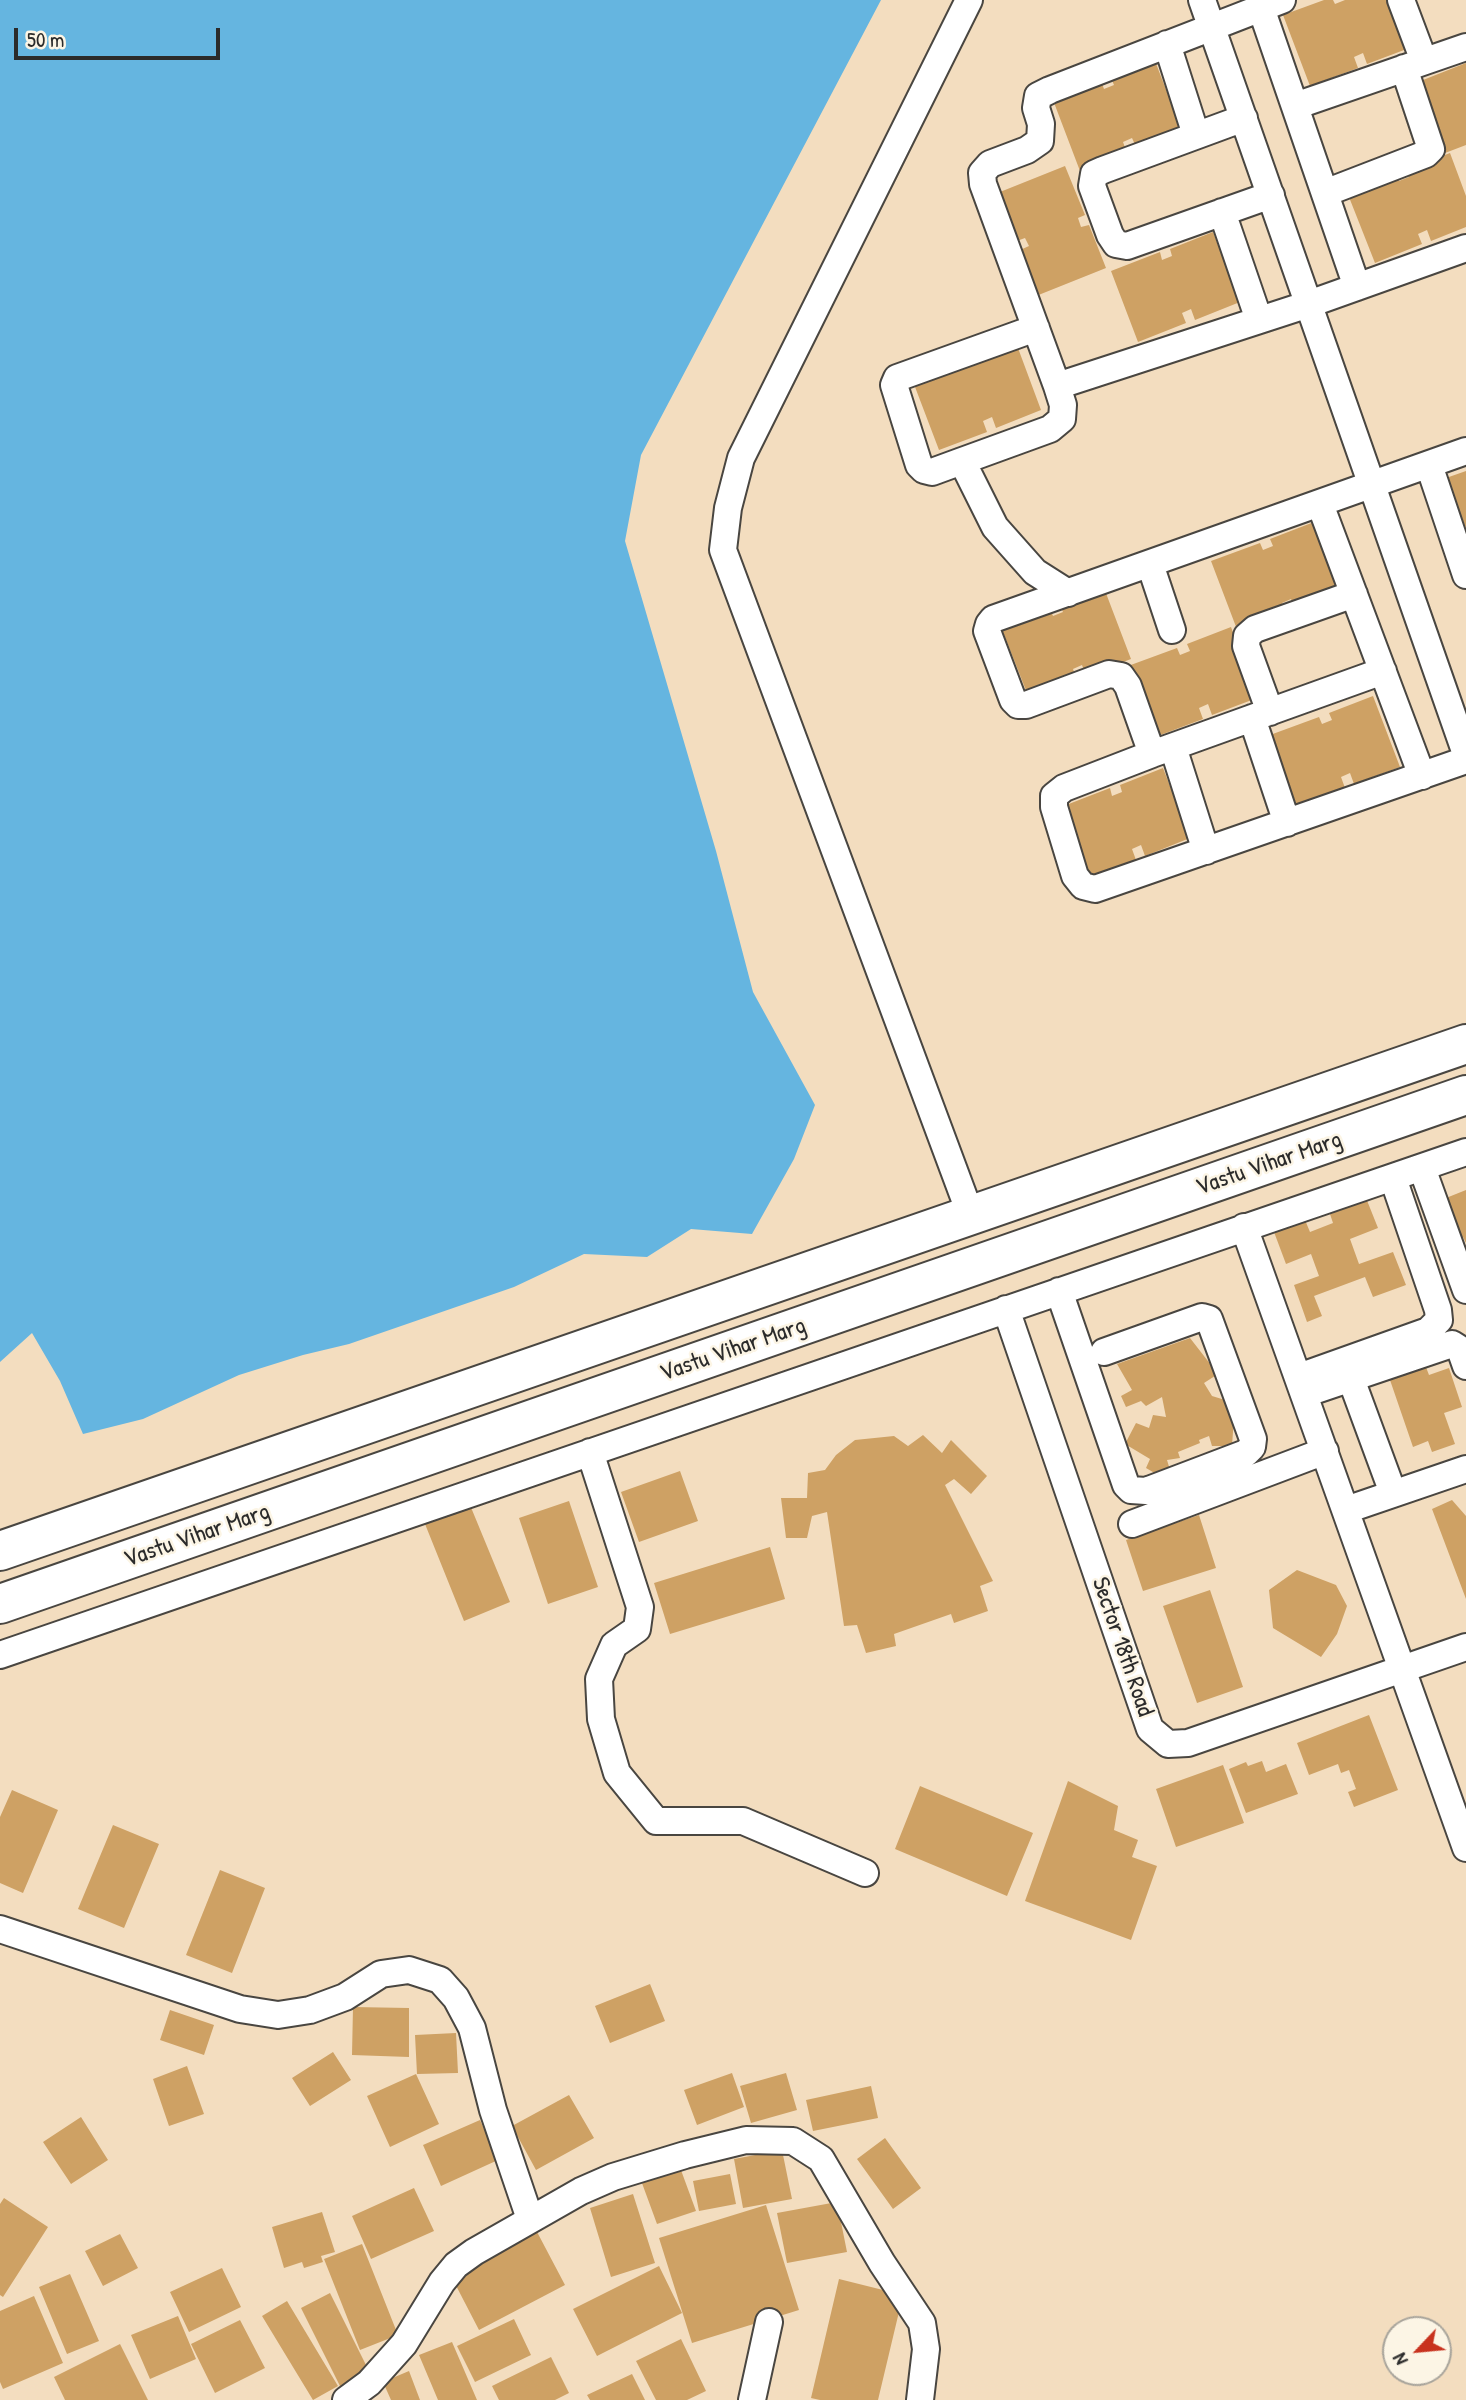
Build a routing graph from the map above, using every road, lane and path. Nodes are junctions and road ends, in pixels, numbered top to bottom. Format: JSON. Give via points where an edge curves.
{"nodes":[{"id":1,"x":969,"y":0,"type":"edge"},
{"id":2,"x":1202,"y":0,"type":"edge"},
{"id":3,"x":1401,"y":0,"type":"edge"},
{"id":4,"x":1271,"y":4,"type":"edge"},
{"id":5,"x":1212,"y":26,"type":"junction"},
{"id":6,"x":1167,"y":44,"type":"junction"},
{"id":7,"x":1466,"y":47,"type":"edge"},
{"id":8,"x":1414,"y":65,"type":"junction"},
{"id":9,"x":1295,"y":106,"type":"junction"},
{"id":10,"x":1244,"y":118,"type":"junction"},
{"id":11,"x":1196,"y":135,"type":"junction"},
{"id":12,"x":1325,"y":193,"type":"junction"},
{"id":13,"x":1271,"y":195,"type":"junction"},
{"id":14,"x":1222,"y":212,"type":"junction"},
{"id":15,"x":1466,"y":248,"type":"edge"},
{"id":16,"x":1357,"y":287,"type":"junction"},
{"id":17,"x":1309,"y":304,"type":"junction"},
{"id":18,"x":1259,"y":320,"type":"junction"},
{"id":19,"x":1036,"y":328,"type":"junction"},
{"id":20,"x":1057,"y":386,"type":"junction"},
{"id":21,"x":1466,"y":451,"type":"edge"},
{"id":22,"x":962,"y":461,"type":"junction"},
{"id":23,"x":1429,"y":465,"type":"junction"},
{"id":24,"x":1372,"y":485,"type":"junction"},
{"id":25,"x":1320,"y":504,"type":"junction"},
{"id":26,"x":1150,"y":564,"type":"junction"},
{"id":27,"x":1464,"y":564,"type":"edge"},
{"id":28,"x":1068,"y":593,"type":"junction"},
{"id":29,"x":1354,"y":594,"type":"junction"},
{"id":30,"x":1172,"y":630,"type":"dead end"},
{"id":31,"x":1383,"y":671,"type":"junction"},
{"id":32,"x":1261,"y":715,"type":"junction"},
{"id":33,"x":1163,"y":751,"type":"junction"},
{"id":34,"x":1466,"y":754,"type":"edge"},
{"id":35,"x":1466,"y":760,"type":"edge"},
{"id":36,"x":1422,"y":776,"type":"junction"},
{"id":37,"x":1287,"y":823,"type":"junction"},
{"id":38,"x":1206,"y":851,"type":"junction"},
{"id":39,"x":1466,"y":1044,"type":"edge"},
{"id":40,"x":1466,"y":1095,"type":"edge"},
{"id":41,"x":1466,"y":1152,"type":"edge"},
{"id":42,"x":1422,"y":1168,"type":"junction"},
{"id":43,"x":1393,"y":1178,"type":"junction"},
{"id":44,"x":971,"y":1216,"type":"junction"},
{"id":45,"x":1244,"y":1227,"type":"junction"},
{"id":46,"x":1466,"y":1290,"type":"edge"},
{"id":47,"x":1059,"y":1291,"type":"junction"},
{"id":48,"x":1006,"y":1309,"type":"junction"},
{"id":49,"x":1104,"y":1352,"type":"dead end"},
{"id":50,"x":1466,"y":1366,"type":"edge"},
{"id":51,"x":1351,"y":1378,"type":"junction"},
{"id":52,"x":1302,"y":1386,"type":"junction"},
{"id":53,"x":1325,"y":1451,"type":"junction"},
{"id":54,"x":590,"y":1452,"type":"junction"},
{"id":55,"x":1466,"y":1469,"type":"edge"},
{"id":56,"x":1393,"y":1493,"type":"junction"},
{"id":57,"x":1346,"y":1510,"type":"junction"},
{"id":58,"x":1132,"y":1524,"type":"dead end"},
{"id":59,"x":0,"y":1551,"type":"edge"},
{"id":60,"x":0,"y":1604,"type":"edge"},
{"id":61,"x":1466,"y":1647,"type":"edge"},
{"id":62,"x":0,"y":1655,"type":"edge"},
{"id":63,"x":1403,"y":1669,"type":"junction"},
{"id":64,"x":1466,"y":1848,"type":"edge"},
{"id":65,"x":865,"y":1873,"type":"dead end"},
{"id":66,"x":0,"y":1929,"type":"edge"},
{"id":67,"x":530,"y":2219,"type":"junction"},
{"id":68,"x":769,"y":2322,"type":"dead end"},
{"id":69,"x":928,"y":2398,"type":"edge"},
{"id":70,"x":346,"y":2400,"type":"edge"},
{"id":71,"x":752,"y":2400,"type":"edge"}],
"edges":[{"from":1,"to":44,"type":"street","via":[[741,458],[723,550]]},
{"from":2,"to":5,"type":"street"},
{"from":3,"to":8,"type":"street"},
{"from":4,"to":5,"type":"street"},
{"from":4,"to":9,"type":"street"},
{"from":5,"to":6,"type":"street"},
{"from":5,"to":10,"type":"street"},
{"from":6,"to":11,"type":"street"},
{"from":6,"to":19,"type":"street","via":[[1038,96],[1040,141],[990,164],[982,173]]},
{"from":7,"to":8,"type":"street"},
{"from":8,"to":9,"type":"street"},
{"from":8,"to":12,"type":"street","via":[[1431,149]]},
{"from":9,"to":12,"type":"street"},
{"from":10,"to":11,"type":"street"},
{"from":10,"to":13,"type":"street"},
{"from":11,"to":14,"type":"street","via":[[1094,174],[1092,186],[1116,244],[1127,246]]},
{"from":12,"to":16,"type":"street"},
{"from":13,"to":14,"type":"street"},
{"from":13,"to":17,"type":"street"},
{"from":14,"to":18,"type":"street"},
{"from":15,"to":16,"type":"street"},
{"from":16,"to":17,"type":"street"},
{"from":17,"to":18,"type":"street"},
{"from":17,"to":24,"type":"street"},
{"from":18,"to":20,"type":"street"},
{"from":19,"to":20,"type":"street"},
{"from":19,"to":22,"type":"street","via":[[897,378],[894,385],[919,465],[932,472]]},
{"from":20,"to":22,"type":"street","via":[[1062,419],[1050,429]]},
{"from":21,"to":23,"type":"street"},
{"from":22,"to":28,"type":"street","via":[[995,527],[1035,572]]},
{"from":23,"to":24,"type":"street"},
{"from":23,"to":27,"type":"street"},
{"from":24,"to":25,"type":"street"},
{"from":24,"to":34,"type":"street"},
{"from":25,"to":26,"type":"street"},
{"from":25,"to":29,"type":"street"},
{"from":26,"to":28,"type":"street"},
{"from":26,"to":30,"type":"street"},
{"from":28,"to":33,"type":"street","via":[[989,624],[987,631],[1013,700],[1026,705],[1109,674],[1121,676]]},
{"from":29,"to":31,"type":"street"},
{"from":29,"to":32,"type":"street","via":[[1255,629],[1247,636]]},
{"from":31,"to":32,"type":"street"},
{"from":31,"to":36,"type":"street"},
{"from":32,"to":33,"type":"street"},
{"from":32,"to":37,"type":"street"},
{"from":33,"to":38,"type":"street"},
{"from":33,"to":38,"type":"street","via":[[1064,788],[1054,796],[1075,876],[1083,886],[1095,889]]},
{"from":35,"to":36,"type":"street"},
{"from":36,"to":37,"type":"street"},
{"from":37,"to":38,"type":"street"},
{"from":39,"to":44,"type":"main road","name":"Vastu Vihar Marg"},
{"from":40,"to":60,"type":"main road","name":"Vastu Vihar Marg"},
{"from":41,"to":42,"type":"street"},
{"from":42,"to":43,"type":"street"},
{"from":42,"to":46,"type":"street"},
{"from":43,"to":45,"type":"street"},
{"from":43,"to":52,"type":"street","via":[[1439,1320],[1428,1331]]},
{"from":44,"to":59,"type":"main road","name":"Vastu Vihar Marg"},
{"from":45,"to":47,"type":"street"},
{"from":45,"to":52,"type":"street"},
{"from":47,"to":48,"type":"street"},
{"from":47,"to":49,"type":"street","via":[[1131,1490],[1146,1491],[1252,1447],[1209,1319],[1202,1317]]},
{"from":48,"to":54,"type":"street"},
{"from":48,"to":63,"type":"street","name":"Sector 18th Road","via":[[1150,1729],[1168,1744],[1188,1743]]},
{"from":50,"to":51,"type":"street","via":[[1460,1349],[1452,1344]]},
{"from":51,"to":52,"type":"street"},
{"from":51,"to":56,"type":"street"},
{"from":52,"to":53,"type":"street"},
{"from":53,"to":57,"type":"street"},
{"from":53,"to":58,"type":"street"},
{"from":54,"to":62,"type":"street"},
{"from":54,"to":65,"type":"street","via":[[640,1606],[637,1629],[614,1645],[599,1679],[601,1718],[617,1773],[656,1821],[743,1821]]},
{"from":55,"to":56,"type":"street"},
{"from":56,"to":57,"type":"street"},
{"from":57,"to":63,"type":"street"},
{"from":61,"to":63,"type":"street","name":"Sector 18th Road"},
{"from":63,"to":64,"type":"street"},
{"from":66,"to":67,"type":"street","via":[[240,2009],[278,2015],[345,1997],[381,1974],[409,1970],[440,1980],[472,2028],[493,2110]]},
{"from":67,"to":69,"type":"street","via":[[613,2177],[685,2155],[746,2140],[793,2141],[821,2159],[922,2323]]},
{"from":67,"to":70,"type":"street","via":[[456,2265],[404,2344],[369,2383]]},
{"from":68,"to":71,"type":"street"}]}
